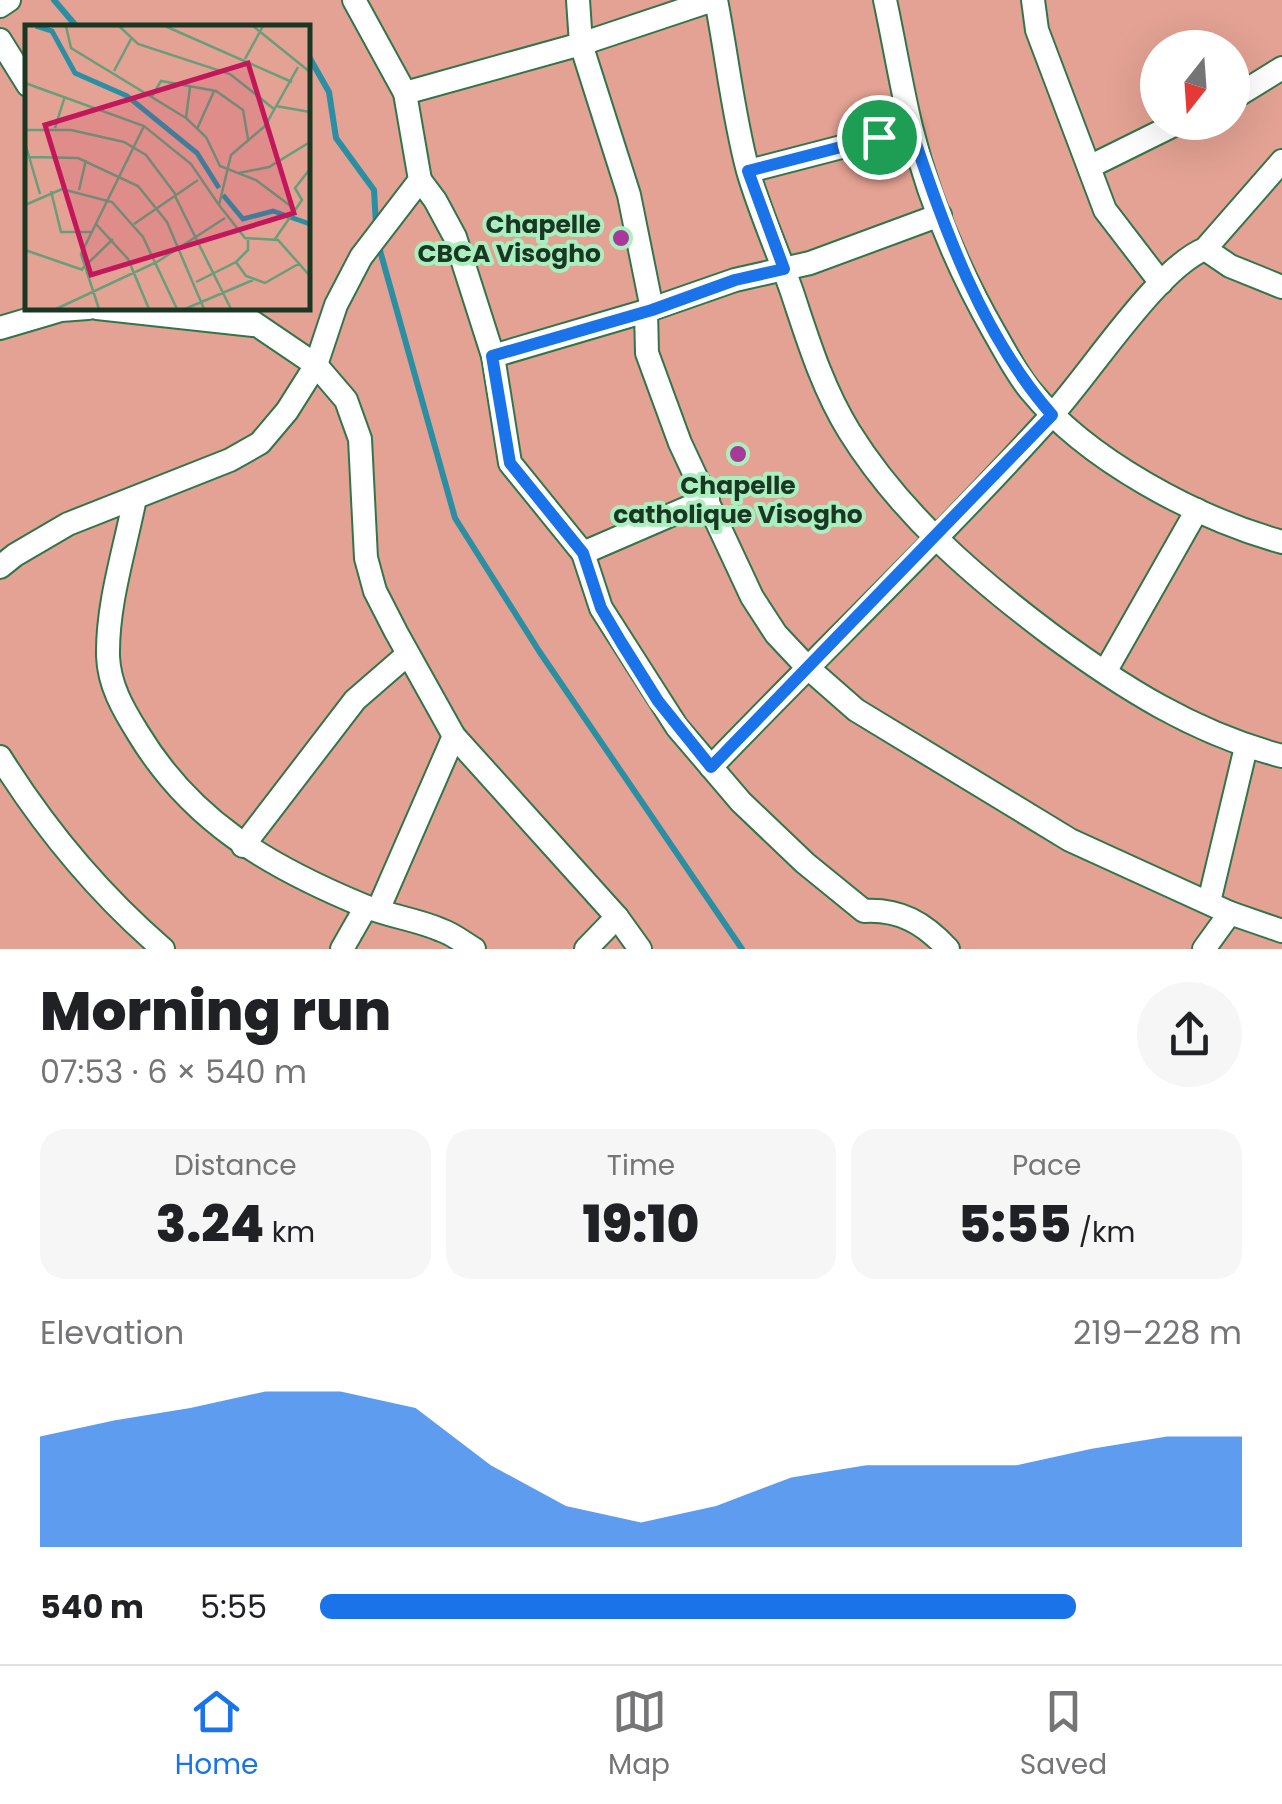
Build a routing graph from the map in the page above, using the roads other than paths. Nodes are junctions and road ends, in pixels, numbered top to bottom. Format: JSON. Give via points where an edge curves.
{"nodes":[{"id":1,"x":9,"y":0,"type":"edge"},
{"id":2,"x":354,"y":0,"type":"edge"},
{"id":3,"x":578,"y":0,"type":"edge"},
{"id":4,"x":715,"y":0,"type":"edge"},
{"id":5,"x":885,"y":0,"type":"edge"},
{"id":6,"x":1034,"y":0,"type":"edge"},
{"id":7,"x":0,"y":6,"type":"edge"},
{"id":8,"x":0,"y":40,"type":"edge"},
{"id":9,"x":582,"y":44,"type":"junction"},
{"id":10,"x":1282,"y":68,"type":"edge"},
{"id":11,"x":25,"y":80,"type":"edge"},
{"id":12,"x":1250,"y":87,"type":"edge"},
{"id":13,"x":405,"y":93,"type":"junction"},
{"id":14,"x":911,"y":129,"type":"junction"},
{"id":15,"x":1143,"y":140,"type":"edge"},
{"id":16,"x":1282,"y":161,"type":"edge"},
{"id":17,"x":1088,"y":167,"type":"junction"},
{"id":18,"x":748,"y":171,"type":"junction"},
{"id":19,"x":420,"y":180,"type":"junction"},
{"id":20,"x":940,"y":215,"type":"junction"},
{"id":21,"x":1205,"y":249,"type":"junction"},
{"id":22,"x":784,"y":269,"type":"junction"},
{"id":23,"x":1160,"y":282,"type":"junction"},
{"id":24,"x":1282,"y":287,"type":"edge"},
{"id":25,"x":61,"y":310,"type":"edge"},
{"id":26,"x":116,"y":310,"type":"edge"},
{"id":27,"x":235,"y":310,"type":"edge"},
{"id":28,"x":649,"y":310,"type":"junction"},
{"id":29,"x":262,"y":326,"type":"junction"},
{"id":30,"x":0,"y":328,"type":"edge"},
{"id":31,"x":492,"y":356,"type":"junction"},
{"id":32,"x":316,"y":365,"type":"junction"},
{"id":33,"x":1052,"y":415,"type":"junction"},
{"id":34,"x":134,"y":498,"type":"junction"},
{"id":35,"x":708,"y":498,"type":"junction"},
{"id":36,"x":1197,"y":510,"type":"junction"},
{"id":37,"x":934,"y":538,"type":"junction"},
{"id":38,"x":1282,"y":542,"type":"edge"},
{"id":39,"x":583,"y":553,"type":"junction"},
{"id":40,"x":0,"y":568,"type":"edge"},
{"id":41,"x":408,"y":654,"type":"junction"},
{"id":42,"x":807,"y":666,"type":"junction"},
{"id":43,"x":1104,"y":672,"type":"junction"},
{"id":44,"x":454,"y":736,"type":"junction"},
{"id":45,"x":1246,"y":746,"type":"junction"},
{"id":46,"x":1282,"y":756,"type":"edge"},
{"id":47,"x":0,"y":757,"type":"edge"},
{"id":48,"x":711,"y":767,"type":"junction"},
{"id":49,"x":243,"y":846,"type":"junction"},
{"id":50,"x":372,"y":908,"type":"junction"},
{"id":51,"x":1220,"y":908,"type":"junction"},
{"id":52,"x":617,"y":917,"type":"junction"},
{"id":53,"x":1282,"y":931,"type":"edge"},
{"id":54,"x":163,"y":949,"type":"edge"},
{"id":55,"x":342,"y":949,"type":"edge"},
{"id":56,"x":474,"y":949,"type":"edge"},
{"id":57,"x":586,"y":949,"type":"edge"},
{"id":58,"x":640,"y":949,"type":"edge"},
{"id":59,"x":948,"y":949,"type":"edge"},
{"id":60,"x":1204,"y":949,"type":"edge"}],
"edges":[{"from":1,"to":7,"type":"street"},
{"from":2,"to":13,"type":"street"},
{"from":3,"to":9,"type":"street"},
{"from":4,"to":9,"type":"street"},
{"from":4,"to":18,"type":"street"},
{"from":5,"to":14,"type":"street"},
{"from":6,"to":17,"type":"street","via":[[1038,30]]},
{"from":8,"to":11,"type":"street"},
{"from":9,"to":13,"type":"street"},
{"from":9,"to":28,"type":"street","via":[[629,195]]},
{"from":10,"to":12,"type":"street"},
{"from":13,"to":19,"type":"street"},
{"from":14,"to":18,"type":"street"},
{"from":14,"to":20,"type":"street"},
{"from":15,"to":17,"type":"street"},
{"from":16,"to":21,"type":"street"},
{"from":17,"to":23,"type":"street","via":[[1105,210]]},
{"from":18,"to":22,"type":"street"},
{"from":19,"to":31,"type":"street","via":[[455,236]]},
{"from":19,"to":32,"type":"street","via":[[361,257]]},
{"from":20,"to":22,"type":"street"},
{"from":20,"to":33,"type":"street","via":[[977,302]]},
{"from":21,"to":23,"type":"street"},
{"from":21,"to":24,"type":"street"},
{"from":22,"to":28,"type":"street"},
{"from":22,"to":37,"type":"street","via":[[824,388],[872,464]]},
{"from":23,"to":33,"type":"street"},
{"from":25,"to":30,"type":"street"},
{"from":26,"to":29,"type":"street"},
{"from":27,"to":29,"type":"street"},
{"from":28,"to":31,"type":"street"},
{"from":28,"to":35,"type":"street","via":[[647,354]]},
{"from":29,"to":32,"type":"street"},
{"from":31,"to":39,"type":"street","via":[[510,463]]},
{"from":32,"to":34,"type":"street","via":[[260,443]]},
{"from":32,"to":41,"type":"street","via":[[346,400],[360,439],[366,558]]},
{"from":33,"to":36,"type":"street"},
{"from":33,"to":37,"type":"street"},
{"from":34,"to":40,"type":"street","via":[[68,524]]},
{"from":34,"to":49,"type":"street","via":[[113,607],[112,683],[157,765]]},
{"from":35,"to":39,"type":"street"},
{"from":35,"to":42,"type":"street","via":[[752,597]]},
{"from":36,"to":38,"type":"street"},
{"from":36,"to":43,"type":"street"},
{"from":37,"to":42,"type":"street"},
{"from":37,"to":43,"type":"street"},
{"from":39,"to":48,"type":"street","via":[[601,608],[621,642]]},
{"from":41,"to":44,"type":"street"},
{"from":41,"to":49,"type":"street","via":[[354,700]]},
{"from":42,"to":48,"type":"street"},
{"from":42,"to":51,"type":"street","via":[[856,710],[1070,840]]},
{"from":43,"to":45,"type":"street","via":[[1144,700]]},
{"from":44,"to":50,"type":"street"},
{"from":44,"to":52,"type":"street"},
{"from":45,"to":46,"type":"street"},
{"from":45,"to":51,"type":"street"},
{"from":47,"to":54,"type":"street","via":[[72,859]]},
{"from":48,"to":59,"type":"street","via":[[805,863],[864,911],[908,916]]},
{"from":49,"to":50,"type":"street"},
{"from":50,"to":55,"type":"street"},
{"from":50,"to":56,"type":"street","via":[[444,930]]},
{"from":51,"to":53,"type":"street"},
{"from":51,"to":60,"type":"street"},
{"from":52,"to":57,"type":"street"},
{"from":52,"to":58,"type":"street"}]}
